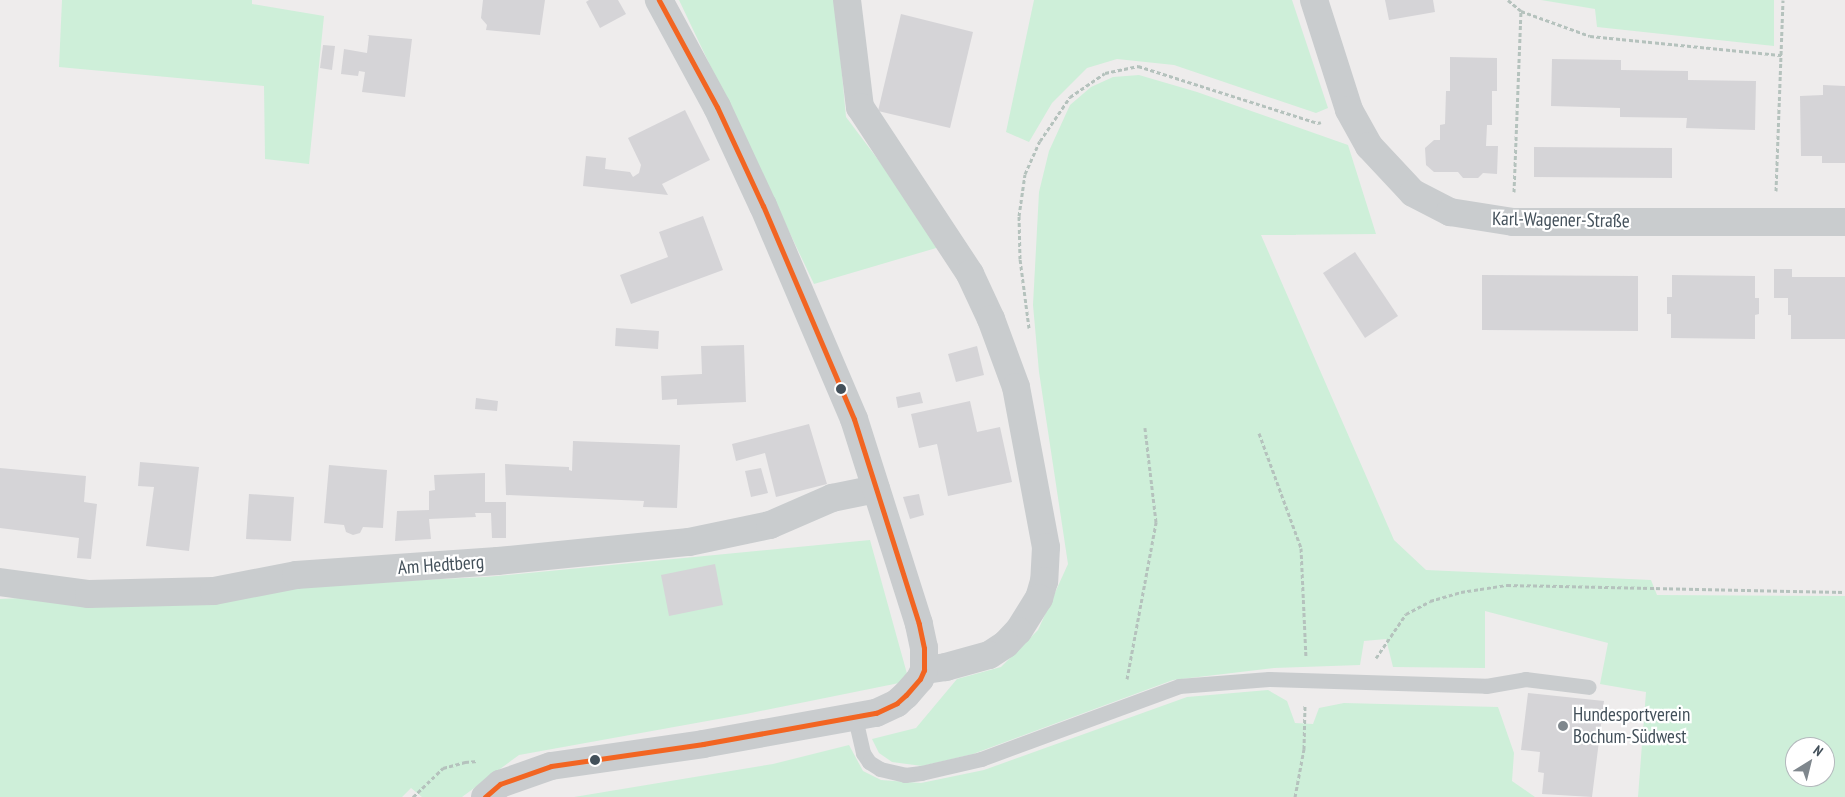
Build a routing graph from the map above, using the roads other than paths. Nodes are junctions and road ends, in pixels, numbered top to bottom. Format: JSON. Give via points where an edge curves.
{"nodes":[{"id":1,"x":660,"y":0,"type":"edge"},
{"id":2,"x":847,"y":0,"type":"edge"},
{"id":3,"x":1314,"y":0,"type":"edge"},
{"id":4,"x":1845,"y":222,"type":"edge"},
{"id":5,"x":876,"y":489,"type":"junction"},
{"id":6,"x":0,"y":582,"type":"edge"},
{"id":7,"x":924,"y":670,"type":"junction"},
{"id":8,"x":1589,"y":688,"type":"dead end"},
{"id":9,"x":855,"y":718,"type":"junction"},
{"id":10,"x":485,"y":797,"type":"edge"}],
"edges":[{"from":1,"to":5,"type":"street","via":[[717,107],[763,206],[843,390]]},
{"from":2,"to":7,"type":"street","via":[[860,107],[970,274],[1016,387],[1046,547],[1046,569],[1039,598],[1006,644],[989,655]]},
{"from":3,"to":4,"type":"street","name":"Karl-Wagener-Straße","via":[[1349,110],[1369,146],[1413,193],[1450,212],[1513,222]]},
{"from":5,"to":6,"type":"street","name":"Am Hedtberg","via":[[832,498],[770,525],[689,542],[498,561],[296,575],[214,591],[89,594]]},
{"from":5,"to":7,"type":"street","via":[[922,636]]},
{"from":7,"to":9,"type":"street","via":[[914,687],[897,703]]},
{"from":8,"to":9,"type":"lane","via":[[1525,679],[1486,686],[1269,679],[1179,686],[981,759],[905,775],[880,769],[869,762],[863,753]]},
{"from":9,"to":10,"type":"street","via":[[551,766],[500,784]]}]}
